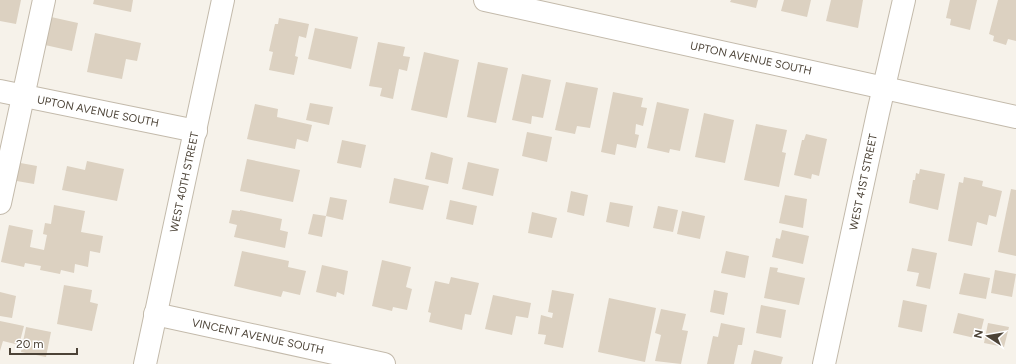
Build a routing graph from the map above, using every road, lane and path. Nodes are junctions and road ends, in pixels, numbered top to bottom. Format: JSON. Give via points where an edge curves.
{"nodes":[{"id":1,"x":44,"y":0,"type":"edge"},
{"id":2,"x":223,"y":0,"type":"edge"},
{"id":3,"x":485,"y":0,"type":"edge"},
{"id":4,"x":904,"y":0,"type":"edge"},
{"id":5,"x":885,"y":87,"type":"junction"},
{"id":6,"x":0,"y":91,"type":"edge"},
{"id":7,"x":24,"y":96,"type":"junction"},
{"id":8,"x":1016,"y":117,"type":"edge"},
{"id":9,"x":196,"y":131,"type":"junction"},
{"id":10,"x":0,"y":203,"type":"edge"},
{"id":11,"x":155,"y":314,"type":"junction"},
{"id":12,"x":145,"y":364,"type":"edge"},
{"id":13,"x":384,"y":364,"type":"edge"},
{"id":14,"x":824,"y":364,"type":"edge"}],
"edges":[{"from":1,"to":7,"type":"street"},
{"from":2,"to":9,"type":"street","name":"WEST 40TH STREET"},
{"from":3,"to":5,"type":"street","name":"UPTON AVENUE SOUTH"},
{"from":4,"to":5,"type":"street","name":"WEST 41ST STREET"},
{"from":5,"to":8,"type":"street","name":"UPTON AVENUE SOUTH"},
{"from":5,"to":14,"type":"street","name":"WEST 41ST STREET"},
{"from":6,"to":7,"type":"street","name":"UPTON AVENUE SOUTH"},
{"from":7,"to":9,"type":"street","name":"UPTON AVENUE SOUTH"},
{"from":7,"to":10,"type":"street"},
{"from":9,"to":11,"type":"street","name":"WEST 40TH STREET"},
{"from":11,"to":12,"type":"street","name":"WEST 40TH STREET"},
{"from":11,"to":13,"type":"street","name":"VINCENT AVENUE SOUTH"}]}
